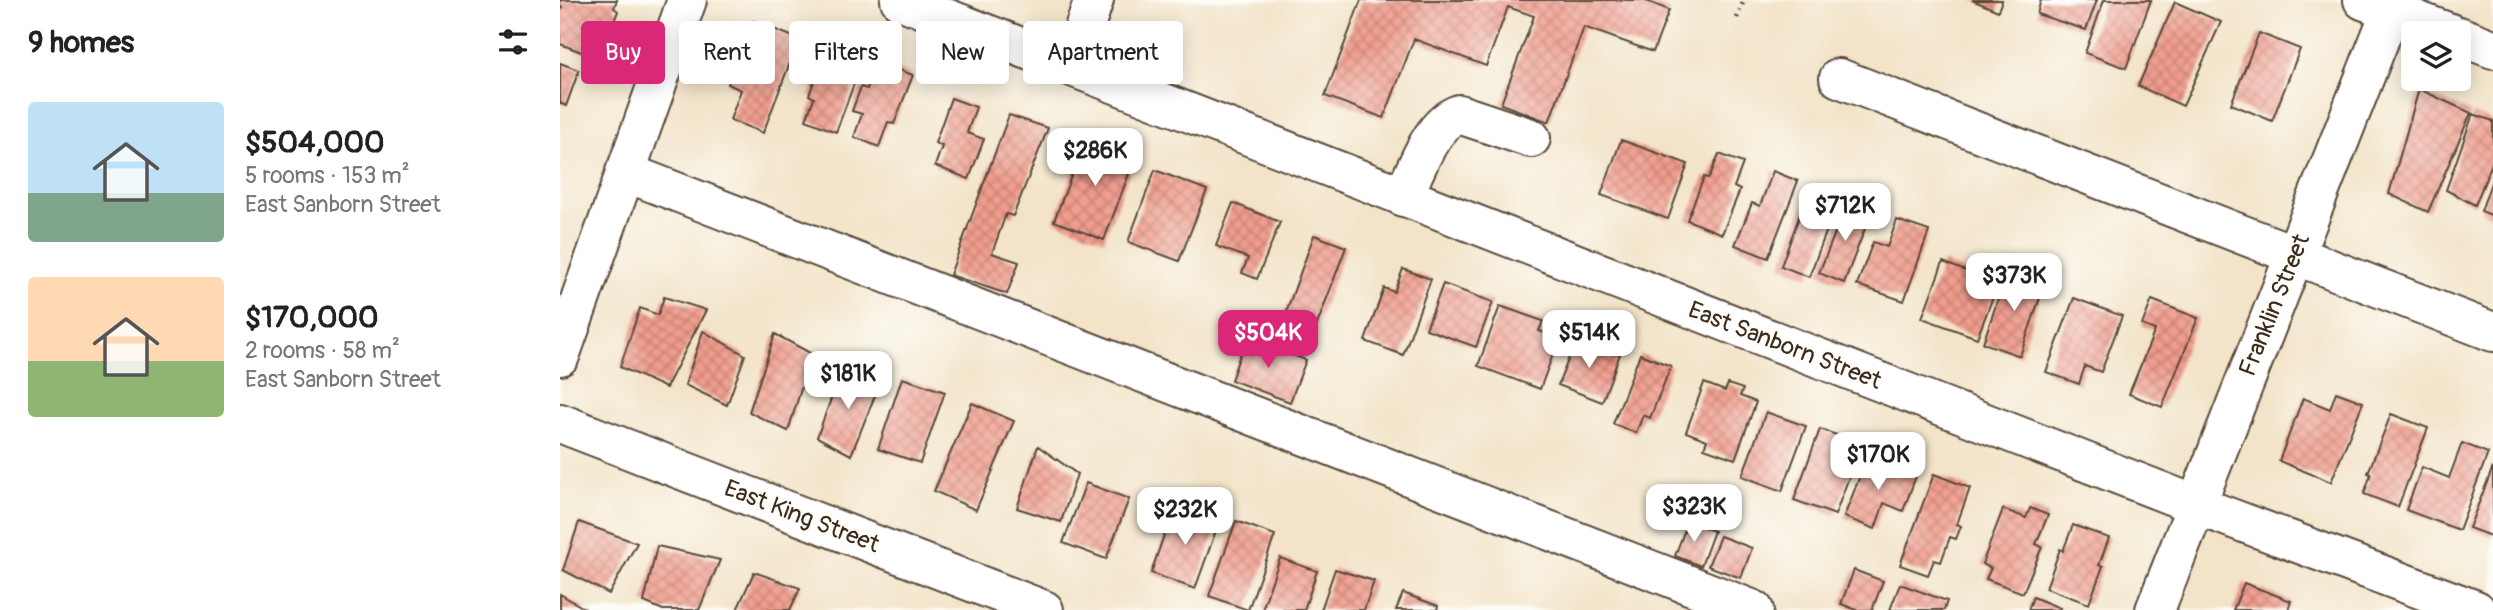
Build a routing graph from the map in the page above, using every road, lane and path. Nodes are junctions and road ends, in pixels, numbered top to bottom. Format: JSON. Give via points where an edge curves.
{"nodes":[{"id":1,"x":687,"y":0,"type":"edge"},
{"id":2,"x":900,"y":0,"type":"edge"},
{"id":3,"x":1094,"y":0,"type":"edge"},
{"id":4,"x":1744,"y":0,"type":"edge"},
{"id":5,"x":2383,"y":4,"type":"edge"},
{"id":6,"x":1737,"y":18,"type":"dead end"},
{"id":7,"x":1087,"y":21,"type":"edge"},
{"id":8,"x":2422,"y":21,"type":"edge"},
{"id":9,"x":2471,"y":41,"type":"edge"},
{"id":10,"x":1023,"y":47,"type":"edge"},
{"id":11,"x":2493,"y":49,"type":"edge"},
{"id":12,"x":1839,"y":78,"type":"dead end"},
{"id":13,"x":1117,"y":84,"type":"edge"},
{"id":14,"x":1531,"y":138,"type":"dead end"},
{"id":15,"x":625,"y":172,"type":"junction"},
{"id":16,"x":1404,"y":197,"type":"junction"},
{"id":17,"x":2294,"y":256,"type":"junction"},
{"id":18,"x":2493,"y":332,"type":"edge"},
{"id":19,"x":560,"y":356,"type":"edge"},
{"id":20,"x":560,"y":423,"type":"edge"},
{"id":21,"x":2196,"y":505,"type":"junction"},
{"id":22,"x":1044,"y":610,"type":"edge"},
{"id":23,"x":1754,"y":610,"type":"edge"},
{"id":24,"x":2155,"y":610,"type":"edge"},
{"id":25,"x":2476,"y":610,"type":"edge"}],
"edges":[{"from":1,"to":15,"type":"street"},
{"from":2,"to":10,"type":"street","name":"East Sanborn Street"},
{"from":3,"to":7,"type":"street"},
{"from":4,"to":6,"type":"path"},
{"from":5,"to":8,"type":"street"},
{"from":5,"to":17,"type":"street","name":"Franklin Street"},
{"from":9,"to":11,"type":"street"},
{"from":12,"to":17,"type":"street"},
{"from":13,"to":16,"type":"street","name":"East Sanborn Street"},
{"from":14,"to":16,"type":"street","via":[[1459,114],[1450,118],[1436,130]]},
{"from":15,"to":19,"type":"street"},
{"from":15,"to":23,"type":"street"},
{"from":16,"to":21,"type":"street","name":"East Sanborn Street"},
{"from":17,"to":18,"type":"street"},
{"from":17,"to":21,"type":"street","name":"Franklin Street"},
{"from":20,"to":22,"type":"street","name":"East King Street"},
{"from":21,"to":24,"type":"street","name":"Franklin Street"},
{"from":21,"to":25,"type":"street","name":"East Sanborn Street"}]}
